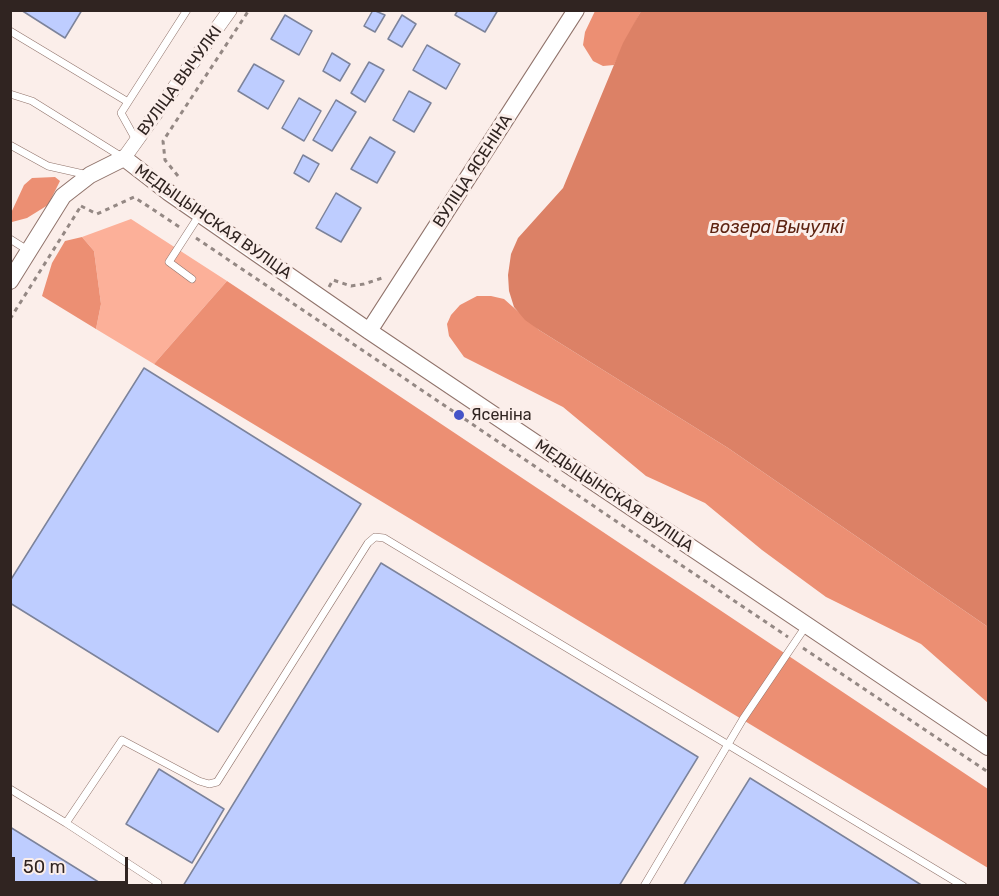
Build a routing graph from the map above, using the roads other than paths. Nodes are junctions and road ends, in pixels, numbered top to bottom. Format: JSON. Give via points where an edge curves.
{"nodes":[{"id":1,"x":187,"y":10,"type":"edge"},
{"id":2,"x":230,"y":10,"type":"edge"},
{"id":3,"x":576,"y":10,"type":"edge"},
{"id":4,"x":10,"y":31,"type":"edge"},
{"id":5,"x":10,"y":94,"type":"edge"},
{"id":6,"x":128,"y":102,"type":"junction"},
{"id":7,"x":137,"y":141,"type":"junction"},
{"id":8,"x":10,"y":145,"type":"edge"},
{"id":9,"x":124,"y":158,"type":"junction"},
{"id":10,"x":90,"y":175,"type":"junction"},
{"id":11,"x":200,"y":214,"type":"junction"},
{"id":12,"x":10,"y":238,"type":"edge"},
{"id":13,"x":29,"y":251,"type":"junction"},
{"id":14,"x":192,"y":279,"type":"dead end"},
{"id":15,"x":10,"y":281,"type":"edge"},
{"id":16,"x":369,"y":331,"type":"junction"},
{"id":17,"x":807,"y":626,"type":"junction"},
{"id":18,"x":728,"y":744,"type":"junction"},
{"id":19,"x":988,"y":747,"type":"edge"},
{"id":20,"x":10,"y":789,"type":"edge"},
{"id":21,"x":66,"y":823,"type":"junction"},
{"id":22,"x":158,"y":883,"type":"dead end"},
{"id":23,"x":644,"y":885,"type":"edge"},
{"id":24,"x":963,"y":885,"type":"edge"}],
"edges":[{"from":1,"to":6,"type":"lane"},
{"from":2,"to":7,"type":"street","name":"ВУЛІЦА ВЫЧУЛКІ"},
{"from":3,"to":16,"type":"street","name":"ВУЛІЦА ЯСЕНІНА"},
{"from":4,"to":6,"type":"lane"},
{"from":5,"to":9,"type":"lane","via":[[32,101]]},
{"from":6,"to":7,"type":"lane","via":[[121,113]]},
{"from":7,"to":9,"type":"street","name":"ВУЛІЦА ВЫЧУЛКІ"},
{"from":8,"to":10,"type":"lane","via":[[48,166]]},
{"from":9,"to":10,"type":"street","name":"ВУЛІЦА ВЫЧУЛКІ"},
{"from":9,"to":11,"type":"street","name":"МЕДЫЦЫНСКАЯ ВУЛІЦА"},
{"from":10,"to":13,"type":"street","name":"ВУЛІЦА ВЫЧУЛКІ","via":[[63,196]]},
{"from":11,"to":14,"type":"lane","via":[[169,262]]},
{"from":11,"to":16,"type":"street","name":"МЕДЫЦЫНСКАЯ ВУЛІЦА"},
{"from":12,"to":13,"type":"lane"},
{"from":13,"to":15,"type":"street","name":"ВУЛІЦА ВЫЧУЛКІ"},
{"from":16,"to":17,"type":"street","name":"МЕДЫЦЫНСКАЯ ВУЛІЦА"},
{"from":17,"to":18,"type":"lane"},
{"from":17,"to":19,"type":"street","name":"МЕДЫЦЫНСКАЯ ВУЛІЦА"},
{"from":18,"to":21,"type":"lane","via":[[384,538],[375,537],[217,782],[199,781],[122,740]]},
{"from":18,"to":23,"type":"lane"},
{"from":18,"to":24,"type":"lane"},
{"from":20,"to":21,"type":"lane"},
{"from":21,"to":22,"type":"lane"}]}
